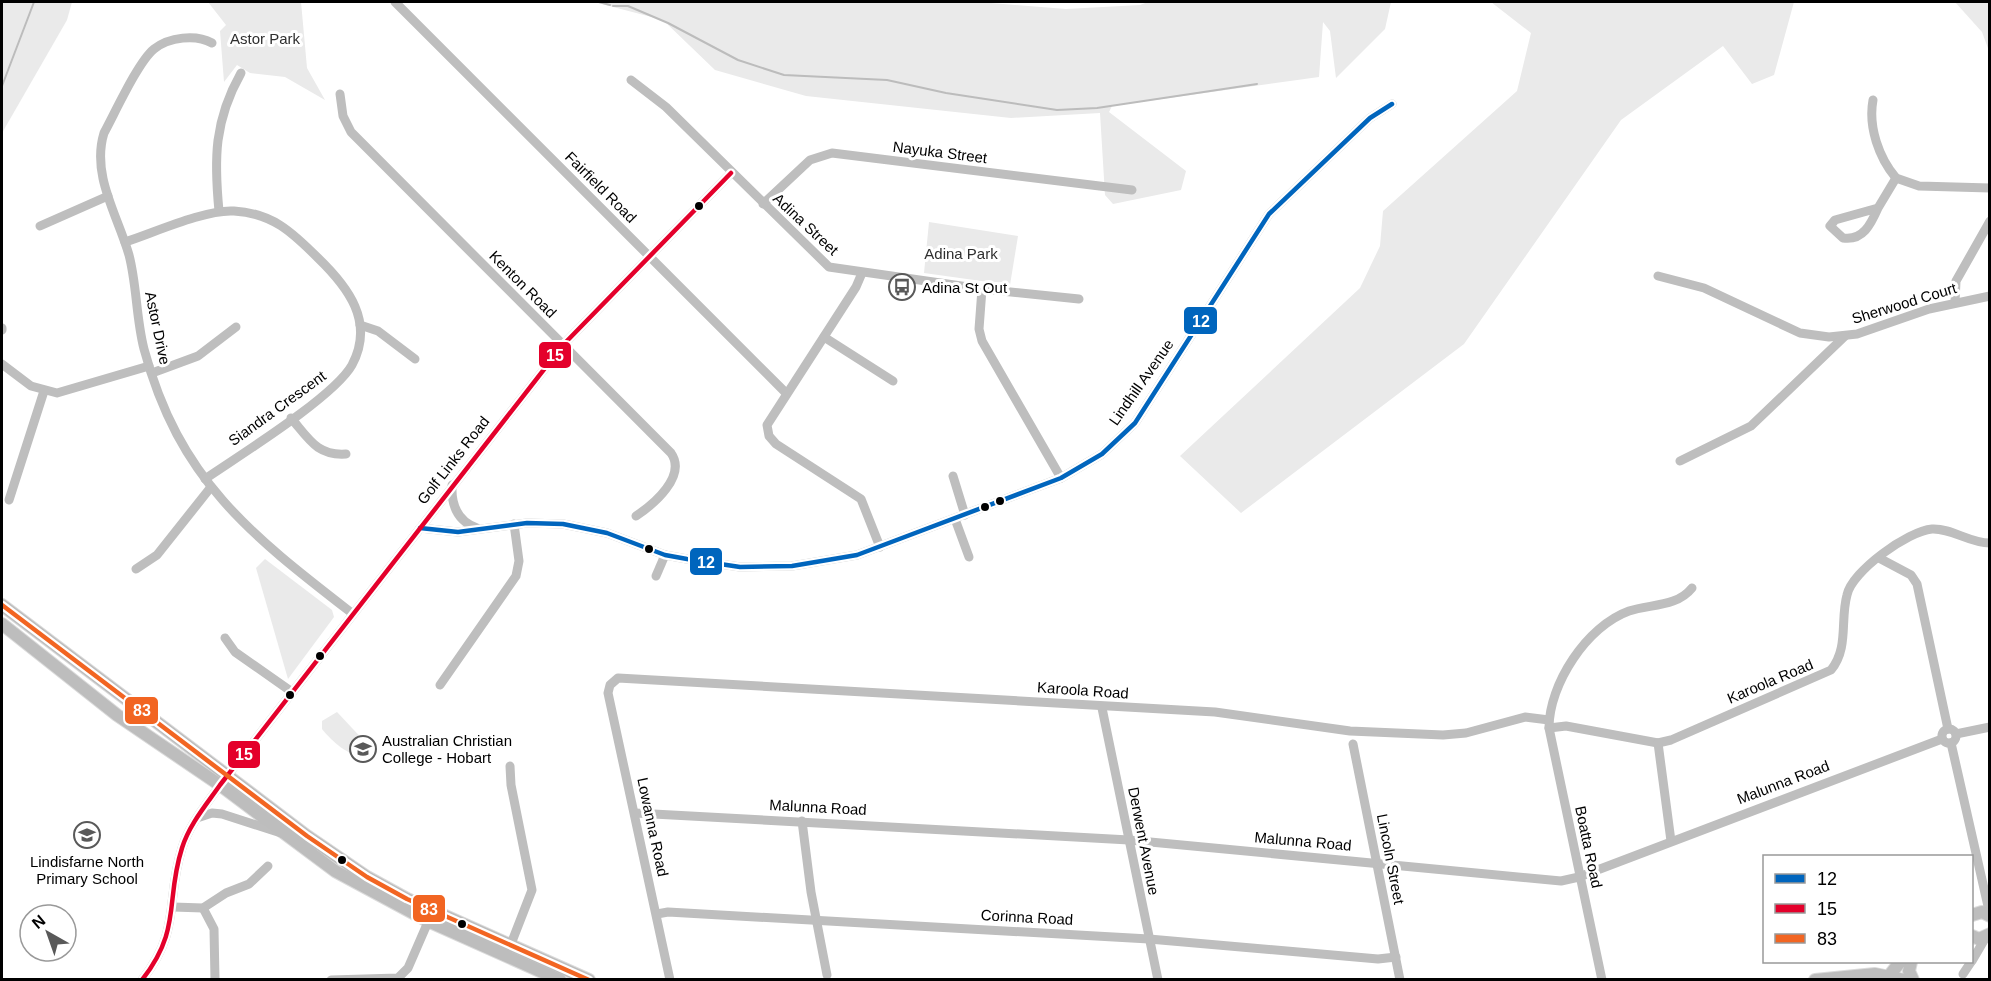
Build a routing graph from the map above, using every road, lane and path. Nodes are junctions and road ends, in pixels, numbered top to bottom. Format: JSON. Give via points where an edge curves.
{"nodes":[{"id":1,"x":395,"y":2,"type":"edge"},
{"id":2,"x":212,"y":43,"type":"dead end"},
{"id":3,"x":241,"y":73,"type":"dead end"},
{"id":4,"x":631,"y":80,"type":"dead end"},
{"id":5,"x":340,"y":94,"type":"dead end"},
{"id":6,"x":1873,"y":100,"type":"dead end"},
{"id":7,"x":1392,"y":104,"type":"dead end"},
{"id":8,"x":731,"y":173,"type":"junction"},
{"id":9,"x":1896,"y":178,"type":"junction"},
{"id":10,"x":1989,"y":188,"type":"edge"},
{"id":11,"x":1132,"y":190,"type":"dead end"},
{"id":12,"x":108,"y":196,"type":"junction"},
{"id":13,"x":763,"y":204,"type":"junction"},
{"id":14,"x":1878,"y":208,"type":"junction"},
{"id":15,"x":219,"y":211,"type":"junction"},
{"id":16,"x":1989,"y":221,"type":"edge"},
{"id":17,"x":40,"y":226,"type":"dead end"},
{"id":18,"x":125,"y":242,"type":"junction"},
{"id":19,"x":649,"y":256,"type":"junction"},
{"id":20,"x":862,"y":273,"type":"junction"},
{"id":21,"x":1658,"y":276,"type":"dead end"},
{"id":22,"x":982,"y":289,"type":"junction"},
{"id":23,"x":1989,"y":296,"type":"edge"},
{"id":24,"x":1079,"y":299,"type":"dead end"},
{"id":25,"x":1955,"y":302,"type":"junction"},
{"id":26,"x":360,"y":325,"type":"junction"},
{"id":27,"x":236,"y":327,"type":"dead end"},
{"id":28,"x":1845,"y":336,"type":"junction"},
{"id":29,"x":824,"y":337,"type":"junction"},
{"id":30,"x":563,"y":345,"type":"junction"},
{"id":31,"x":415,"y":359,"type":"dead end"},
{"id":32,"x":2,"y":364,"type":"edge"},
{"id":33,"x":151,"y":369,"type":"junction"},
{"id":34,"x":893,"y":381,"type":"dead end"},
{"id":35,"x":44,"y":391,"type":"junction"},
{"id":36,"x":786,"y":393,"type":"junction"},
{"id":37,"x":291,"y":418,"type":"junction"},
{"id":38,"x":346,"y":454,"type":"dead end"},
{"id":39,"x":1680,"y":461,"type":"dead end"},
{"id":40,"x":953,"y":476,"type":"dead end"},
{"id":41,"x":1061,"y":478,"type":"junction"},
{"id":42,"x":208,"y":483,"type":"junction"},
{"id":43,"x":452,"y":485,"type":"junction"},
{"id":44,"x":9,"y":500,"type":"dead end"},
{"id":45,"x":965,"y":515,"type":"junction"},
{"id":46,"x":636,"y":516,"type":"dead end"},
{"id":47,"x":955,"y":519,"type":"junction"},
{"id":48,"x":514,"y":524,"type":"junction"},
{"id":49,"x":420,"y":528,"type":"junction"},
{"id":50,"x":481,"y":530,"type":"junction"},
{"id":51,"x":1989,"y":543,"type":"edge"},
{"id":52,"x":880,"y":547,"type":"junction"},
{"id":53,"x":665,"y":555,"type":"junction"},
{"id":54,"x":969,"y":557,"type":"dead end"},
{"id":55,"x":1879,"y":558,"type":"junction"},
{"id":56,"x":136,"y":569,"type":"dead end"},
{"id":57,"x":656,"y":576,"type":"dead end"},
{"id":58,"x":1692,"y":588,"type":"dead end"},
{"id":59,"x":2,"y":605,"type":"edge"},
{"id":60,"x":353,"y":614,"type":"junction"},
{"id":61,"x":2,"y":624,"type":"edge"},
{"id":62,"x":225,"y":638,"type":"dead end"},
{"id":63,"x":612,"y":681,"type":"joint"},
{"id":64,"x":440,"y":685,"type":"dead end"},
{"id":65,"x":292,"y":692,"type":"junction"},
{"id":66,"x":1102,"y":708,"type":"junction"},
{"id":67,"x":1549,"y":724,"type":"junction"},
{"id":68,"x":1989,"y":727,"type":"edge"},
{"id":69,"x":1952,"y":732,"type":"junction"},
{"id":70,"x":1946,"y":741,"type":"junction"},
{"id":71,"x":1658,"y":743,"type":"junction"},
{"id":72,"x":1353,"y":744,"type":"dead end"},
{"id":73,"x":510,"y":766,"type":"dead end"},
{"id":74,"x":229,"y":774,"type":"junction"},
{"id":75,"x":220,"y":785,"type":"junction"},
{"id":76,"x":635,"y":813,"type":"junction"},
{"id":77,"x":197,"y":818,"type":"junction"},
{"id":78,"x":802,"y":821,"type":"junction"},
{"id":79,"x":284,"y":834,"type":"junction"},
{"id":80,"x":1129,"y":840,"type":"junction"},
{"id":81,"x":1671,"y":841,"type":"junction"},
{"id":82,"x":1377,"y":863,"type":"junction"},
{"id":83,"x":268,"y":866,"type":"dead end"},
{"id":84,"x":1579,"y":877,"type":"junction"},
{"id":85,"x":1982,"y":890,"type":"junction"},
{"id":86,"x":173,"y":907,"type":"junction"},
{"id":87,"x":203,"y":908,"type":"junction"},
{"id":88,"x":1973,"y":912,"type":"edge"},
{"id":89,"x":657,"y":914,"type":"junction"},
{"id":90,"x":1973,"y":914,"type":"edge"},
{"id":91,"x":431,"y":916,"type":"junction"},
{"id":92,"x":1989,"y":916,"type":"edge"},
{"id":93,"x":817,"y":920,"type":"junction"},
{"id":94,"x":1988,"y":936,"type":"edge"},
{"id":95,"x":1973,"y":937,"type":"edge"},
{"id":96,"x":1149,"y":939,"type":"junction"},
{"id":97,"x":508,"y":950,"type":"junction"},
{"id":98,"x":1396,"y":957,"type":"junction"},
{"id":99,"x":1973,"y":958,"type":"edge"},
{"id":100,"x":1899,"y":963,"type":"edge"},
{"id":101,"x":1911,"y":963,"type":"edge"},
{"id":102,"x":1970,"y":963,"type":"edge"},
{"id":103,"x":1963,"y":974,"type":"dead end"},
{"id":104,"x":827,"y":975,"type":"dead end"},
{"id":105,"x":557,"y":976,"type":"edge"},
{"id":106,"x":1882,"y":977,"type":"edge"},
{"id":107,"x":142,"y":980,"type":"edge"},
{"id":108,"x":215,"y":980,"type":"edge"},
{"id":109,"x":331,"y":980,"type":"edge"},
{"id":110,"x":589,"y":980,"type":"edge"},
{"id":111,"x":670,"y":980,"type":"edge"},
{"id":112,"x":1158,"y":980,"type":"edge"},
{"id":113,"x":1400,"y":980,"type":"edge"},
{"id":114,"x":1602,"y":980,"type":"edge"},
{"id":115,"x":1815,"y":980,"type":"edge"},
{"id":116,"x":1904,"y":980,"type":"edge"},
{"id":117,"x":1913,"y":980,"type":"edge"}],
"edges":[{"from":1,"to":19,"type":"street","name":"Fairfield Road"},
{"from":2,"to":12,"type":"street","name":"Astor Drive","via":[[196,38],[170,41],[148,55],[100,145],[100,168]]},
{"from":3,"to":15,"type":"street","via":[[228,98],[217,135]]},
{"from":4,"to":8,"type":"street","name":"Adina Street","via":[[666,108]]},
{"from":5,"to":30,"type":"street","name":"Kenton Road","via":[[343,116],[351,132]]},
{"from":6,"to":9,"type":"street","via":[[1872,122],[1880,152]]},
{"from":7,"to":41,"type":"street","name":"Lindhill Avenue","via":[[1370,118],[1269,214],[1135,423],[1102,454]]},
{"from":8,"to":13,"type":"street","name":"Adina Street"},
{"from":8,"to":19,"type":"street","name":"Golf Links Road"},
{"from":9,"to":10,"type":"street","via":[[1919,186]]},
{"from":9,"to":14,"type":"street"},
{"from":11,"to":13,"type":"street","name":"Nayuka Street","via":[[832,153],[810,160]]},
{"from":12,"to":17,"type":"street"},
{"from":12,"to":18,"type":"street","name":"Astor Drive"},
{"from":13,"to":20,"type":"street","name":"Adina Street","via":[[824,264]]},
{"from":14,"to":14,"type":"street","via":[[1869,226],[1856,237],[1843,238],[1830,226],[1835,220]]},
{"from":15,"to":18,"type":"street","name":"Siandra Crescent"},
{"from":15,"to":26,"type":"street","name":"Siandra Crescent","via":[[257,214],[289,229],[346,287]]},
{"from":16,"to":25,"type":"street","via":[[1956,282]]},
{"from":18,"to":33,"type":"street","name":"Astor Drive"},
{"from":19,"to":30,"type":"street","name":"Golf Links Road"},
{"from":19,"to":36,"type":"street","name":"Fairfield Road"},
{"from":20,"to":22,"type":"street","name":"Adina Street"},
{"from":20,"to":29,"type":"street"},
{"from":21,"to":28,"type":"street","name":"Sherwood Court","via":[[1713,292],[1800,333]]},
{"from":22,"to":24,"type":"street","name":"Adina Street"},
{"from":22,"to":41,"type":"street","via":[[982,341]]},
{"from":23,"to":25,"type":"street","name":"Sherwood Court"},
{"from":25,"to":28,"type":"street","name":"Sherwood Court","via":[[1875,330]]},
{"from":26,"to":31,"type":"street","via":[[378,331]]},
{"from":26,"to":37,"type":"street","name":"Siandra Crescent","via":[[358,347],[350,368],[335,385]]},
{"from":27,"to":33,"type":"street","via":[[198,356]]},
{"from":28,"to":39,"type":"street","via":[[1751,426]]},
{"from":29,"to":34,"type":"street"},
{"from":29,"to":36,"type":"street"},
{"from":30,"to":43,"type":"street","name":"Golf Links Road"},
{"from":30,"to":46,"type":"street","name":"Kenton Road","via":[[674,458],[674,476],[653,503]]},
{"from":32,"to":35,"type":"street"},
{"from":33,"to":35,"type":"street","via":[[66,392]]},
{"from":33,"to":42,"type":"street","name":"Astor Drive","via":[[171,423]]},
{"from":35,"to":44,"type":"street"},
{"from":36,"to":52,"type":"street","via":[[767,425],[769,436],[861,499]]},
{"from":37,"to":38,"type":"street","via":[[320,450]]},
{"from":37,"to":42,"type":"street","name":"Siandra Crescent"},
{"from":40,"to":45,"type":"street"},
{"from":41,"to":45,"type":"street","name":"Lindhill Avenue"},
{"from":42,"to":56,"type":"street","name":"Siandra Crescent","via":[[157,555]]},
{"from":42,"to":60,"type":"street","name":"Astor Drive","via":[[263,542]]},
{"from":43,"to":49,"type":"street","name":"Golf Links Road"},
{"from":43,"to":50,"type":"street","via":[[457,514],[468,525]]},
{"from":45,"to":47,"type":"street","name":"Lindhill Avenue"},
{"from":47,"to":52,"type":"street","name":"Lindhill Avenue"},
{"from":47,"to":54,"type":"street"},
{"from":48,"to":50,"type":"street","name":"Lindhill Avenue"},
{"from":48,"to":53,"type":"street","name":"Lindhill Avenue","via":[[585,528]]},
{"from":48,"to":64,"type":"street","via":[[519,561],[516,576]]},
{"from":49,"to":50,"type":"street","name":"Lindhill Avenue"},
{"from":49,"to":60,"type":"street","name":"Golf Links Road"},
{"from":51,"to":55,"type":"street","name":"Karoola Road","via":[[1931,529],[1901,542]]},
{"from":52,"to":53,"type":"street","name":"Lindhill Avenue","via":[[838,560],[766,567]]},
{"from":53,"to":57,"type":"street"},
{"from":55,"to":69,"type":"street","via":[[1908,573],[1917,584]]},
{"from":55,"to":71,"type":"street","name":"Karoola Road","via":[[1856,578],[1847,593],[1845,632],[1838,658],[1830,670]]},
{"from":58,"to":67,"type":"street","via":[[1677,601],[1627,612],[1604,626],[1570,663],[1556,691]]},
{"from":59,"to":74,"type":"main road"},
{"from":60,"to":65,"type":"street","name":"Golf Links Road"},
{"from":61,"to":75,"type":"main road","via":[[117,715]]},
{"from":62,"to":65,"type":"street","via":[[240,657]]},
{"from":63,"to":66,"type":"street","name":"Karoola Road","via":[[700,681]]},
{"from":63,"to":76,"type":"street","name":"Lowanna Road","via":[[608,693]]},
{"from":65,"to":74,"type":"street","name":"Golf Links Road"},
{"from":66,"to":67,"type":"street","name":"Karoola Road","via":[[1215,712],[1350,731],[1443,735],[1525,717]]},
{"from":66,"to":80,"type":"street","name":"Derwent Avenue"},
{"from":67,"to":71,"type":"street","name":"Karoola Road"},
{"from":67,"to":84,"type":"street","name":"Boatta Road"},
{"from":68,"to":69,"type":"street"},
{"from":69,"to":70,"type":"street","via":[[1956,739]]},
{"from":70,"to":81,"type":"street","name":"Malunna Road"},
{"from":70,"to":85,"type":"street"},
{"from":71,"to":81,"type":"street"},
{"from":72,"to":82,"type":"street","name":"Lincoln Street"},
{"from":73,"to":97,"type":"street","via":[[532,890]]},
{"from":74,"to":75,"type":"street","name":"Golf Links Road"},
{"from":74,"to":91,"type":"main road","via":[[347,864]]},
{"from":75,"to":77,"type":"street"},
{"from":75,"to":79,"type":"main road"},
{"from":76,"to":78,"type":"street","name":"Malunna Road"},
{"from":76,"to":89,"type":"street","name":"Lowanna Road"},
{"from":77,"to":79,"type":"street","via":[[222,814]]},
{"from":77,"to":86,"type":"street","via":[[177,864]]},
{"from":78,"to":80,"type":"street","name":"Malunna Road"},
{"from":78,"to":93,"type":"street"},
{"from":79,"to":91,"type":"main road","via":[[344,877]]},
{"from":80,"to":82,"type":"street","name":"Malunna Road"},
{"from":80,"to":96,"type":"street","name":"Derwent Avenue"},
{"from":81,"to":84,"type":"street","name":"Malunna Road"},
{"from":82,"to":84,"type":"street","name":"Malunna Road","via":[[1561,881]]},
{"from":82,"to":98,"type":"street","name":"Lincoln Street"},
{"from":83,"to":87,"type":"street","via":[[249,884]]},
{"from":84,"to":114,"type":"street","name":"Boatta Road"},
{"from":85,"to":88,"type":"street"},
{"from":85,"to":92,"type":"street"},
{"from":86,"to":87,"type":"street"},
{"from":86,"to":107,"type":"street","via":[[162,949]]},
{"from":87,"to":108,"type":"street","via":[[214,929]]},
{"from":89,"to":93,"type":"street","name":"Corinna Road"},
{"from":89,"to":111,"type":"street","name":"Lowanna Road"},
{"from":90,"to":92,"type":"main road","via":[[1982,912]]},
{"from":91,"to":97,"type":"main road"},
{"from":91,"to":109,"type":"street","via":[[408,968],[398,978]]},
{"from":93,"to":96,"type":"street","name":"Corinna Road"},
{"from":93,"to":104,"type":"street"},
{"from":94,"to":95,"type":"main road"},
{"from":94,"to":99,"type":"street"},
{"from":96,"to":98,"type":"street","name":"Corinna Road","via":[[1378,959]]},
{"from":96,"to":112,"type":"street","name":"Derwent Avenue"},
{"from":97,"to":105,"type":"main road"},
{"from":98,"to":113,"type":"street","name":"Lincoln Street"},
{"from":100,"to":106,"type":"main road"},
{"from":101,"to":117,"type":"main road"},
{"from":102,"to":103,"type":"street"},
{"from":105,"to":110,"type":"main road"},
{"from":106,"to":115,"type":"main road"},
{"from":106,"to":116,"type":"main road"}]}
